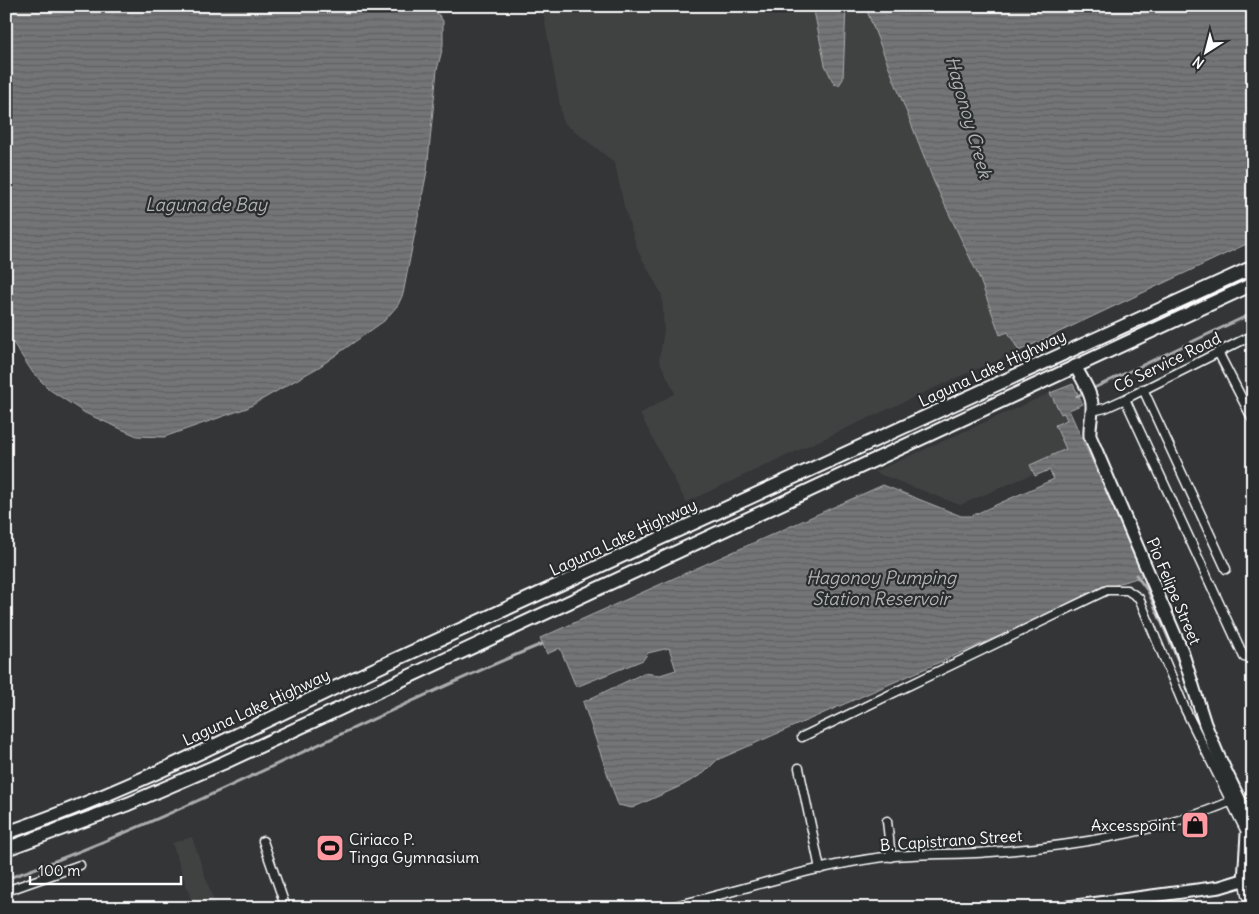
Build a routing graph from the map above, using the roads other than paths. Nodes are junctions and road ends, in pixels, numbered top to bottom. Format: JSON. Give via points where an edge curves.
{"nodes":[{"id":1,"x":1253,"y":267,"type":"edge"},
{"id":2,"x":1253,"y":284,"type":"edge"},
{"id":3,"x":1253,"y":335,"type":"edge"},
{"id":4,"x":1218,"y":352,"type":"junction"},
{"id":5,"x":1075,"y":366,"type":"junction"},
{"id":6,"x":1143,"y":389,"type":"junction"},
{"id":7,"x":1125,"y":399,"type":"junction"},
{"id":8,"x":1092,"y":406,"type":"junction"},
{"id":9,"x":1253,"y":420,"type":"edge"},
{"id":10,"x":1226,"y":569,"type":"dead end"},
{"id":11,"x":1180,"y":652,"type":"junction"},
{"id":12,"x":1167,"y":657,"type":"junction"},
{"id":13,"x":1244,"y":657,"type":"dead end"},
{"id":14,"x":802,"y":737,"type":"dead end"},
{"id":15,"x":799,"y":768,"type":"dead end"},
{"id":16,"x":1234,"y":800,"type":"junction"},
{"id":17,"x":887,"y":821,"type":"dead end"},
{"id":18,"x":1250,"y":831,"type":"edge"},
{"id":19,"x":6,"y":833,"type":"edge"},
{"id":20,"x":263,"y":841,"type":"dead end"},
{"id":21,"x":6,"y":849,"type":"edge"},
{"id":22,"x":891,"y":857,"type":"junction"},
{"id":23,"x":80,"y":865,"type":"dead end"},
{"id":24,"x":820,"y":869,"type":"junction"},
{"id":25,"x":1248,"y":879,"type":"edge"},
{"id":26,"x":6,"y":891,"type":"edge"},
{"id":27,"x":286,"y":908,"type":"edge"},
{"id":28,"x":666,"y":908,"type":"edge"},
{"id":29,"x":1061,"y":908,"type":"edge"},
{"id":30,"x":1252,"y":908,"type":"edge"}],
"edges":[{"from":1,"to":19,"type":"main road","name":"Laguna Lake Highway","via":[[145,777],[45,820]]},
{"from":2,"to":5,"type":"main road","name":"Laguna Lake Highway"},
{"from":3,"to":4,"type":"street","name":"C6 Service Road"},
{"from":4,"to":6,"type":"street","name":"C6 Service Road"},
{"from":4,"to":9,"type":"street"},
{"from":5,"to":8,"type":"main road"},
{"from":5,"to":21,"type":"main road","name":"Laguna Lake Highway","via":[[224,763],[128,804]]},
{"from":6,"to":7,"type":"street","name":"C6 Service Road"},
{"from":6,"to":10,"type":"street"},
{"from":7,"to":8,"type":"street","name":"C6 Service Road","via":[[1105,408]]},
{"from":7,"to":13,"type":"street"},
{"from":8,"to":11,"type":"main road","name":"Pio Felipe Street","via":[[1088,422],[1090,436]]},
{"from":11,"to":12,"type":"street"},
{"from":11,"to":16,"type":"main road","name":"Pio Felipe Street"},
{"from":12,"to":14,"type":"street","via":[[1139,598],[1127,590],[1106,590]]},
{"from":12,"to":16,"type":"street","via":[[1185,709]]},
{"from":15,"to":24,"type":"street"},
{"from":16,"to":18,"type":"main road","name":"Pio Felipe Street"},
{"from":16,"to":22,"type":"street","name":"B. Capistrano Street","via":[[1200,815],[1056,846]]},
{"from":17,"to":22,"type":"street"},
{"from":18,"to":25,"type":"main road"},
{"from":20,"to":27,"type":"street"},
{"from":22,"to":24,"type":"street","name":"B. Capistrano Street"},
{"from":23,"to":26,"type":"street"},
{"from":24,"to":28,"type":"street","name":"B. Capistrano Street"},
{"from":25,"to":29,"type":"main road","via":[[1220,887]]},
{"from":25,"to":30,"type":"street","via":[[1246,895]]}]}
